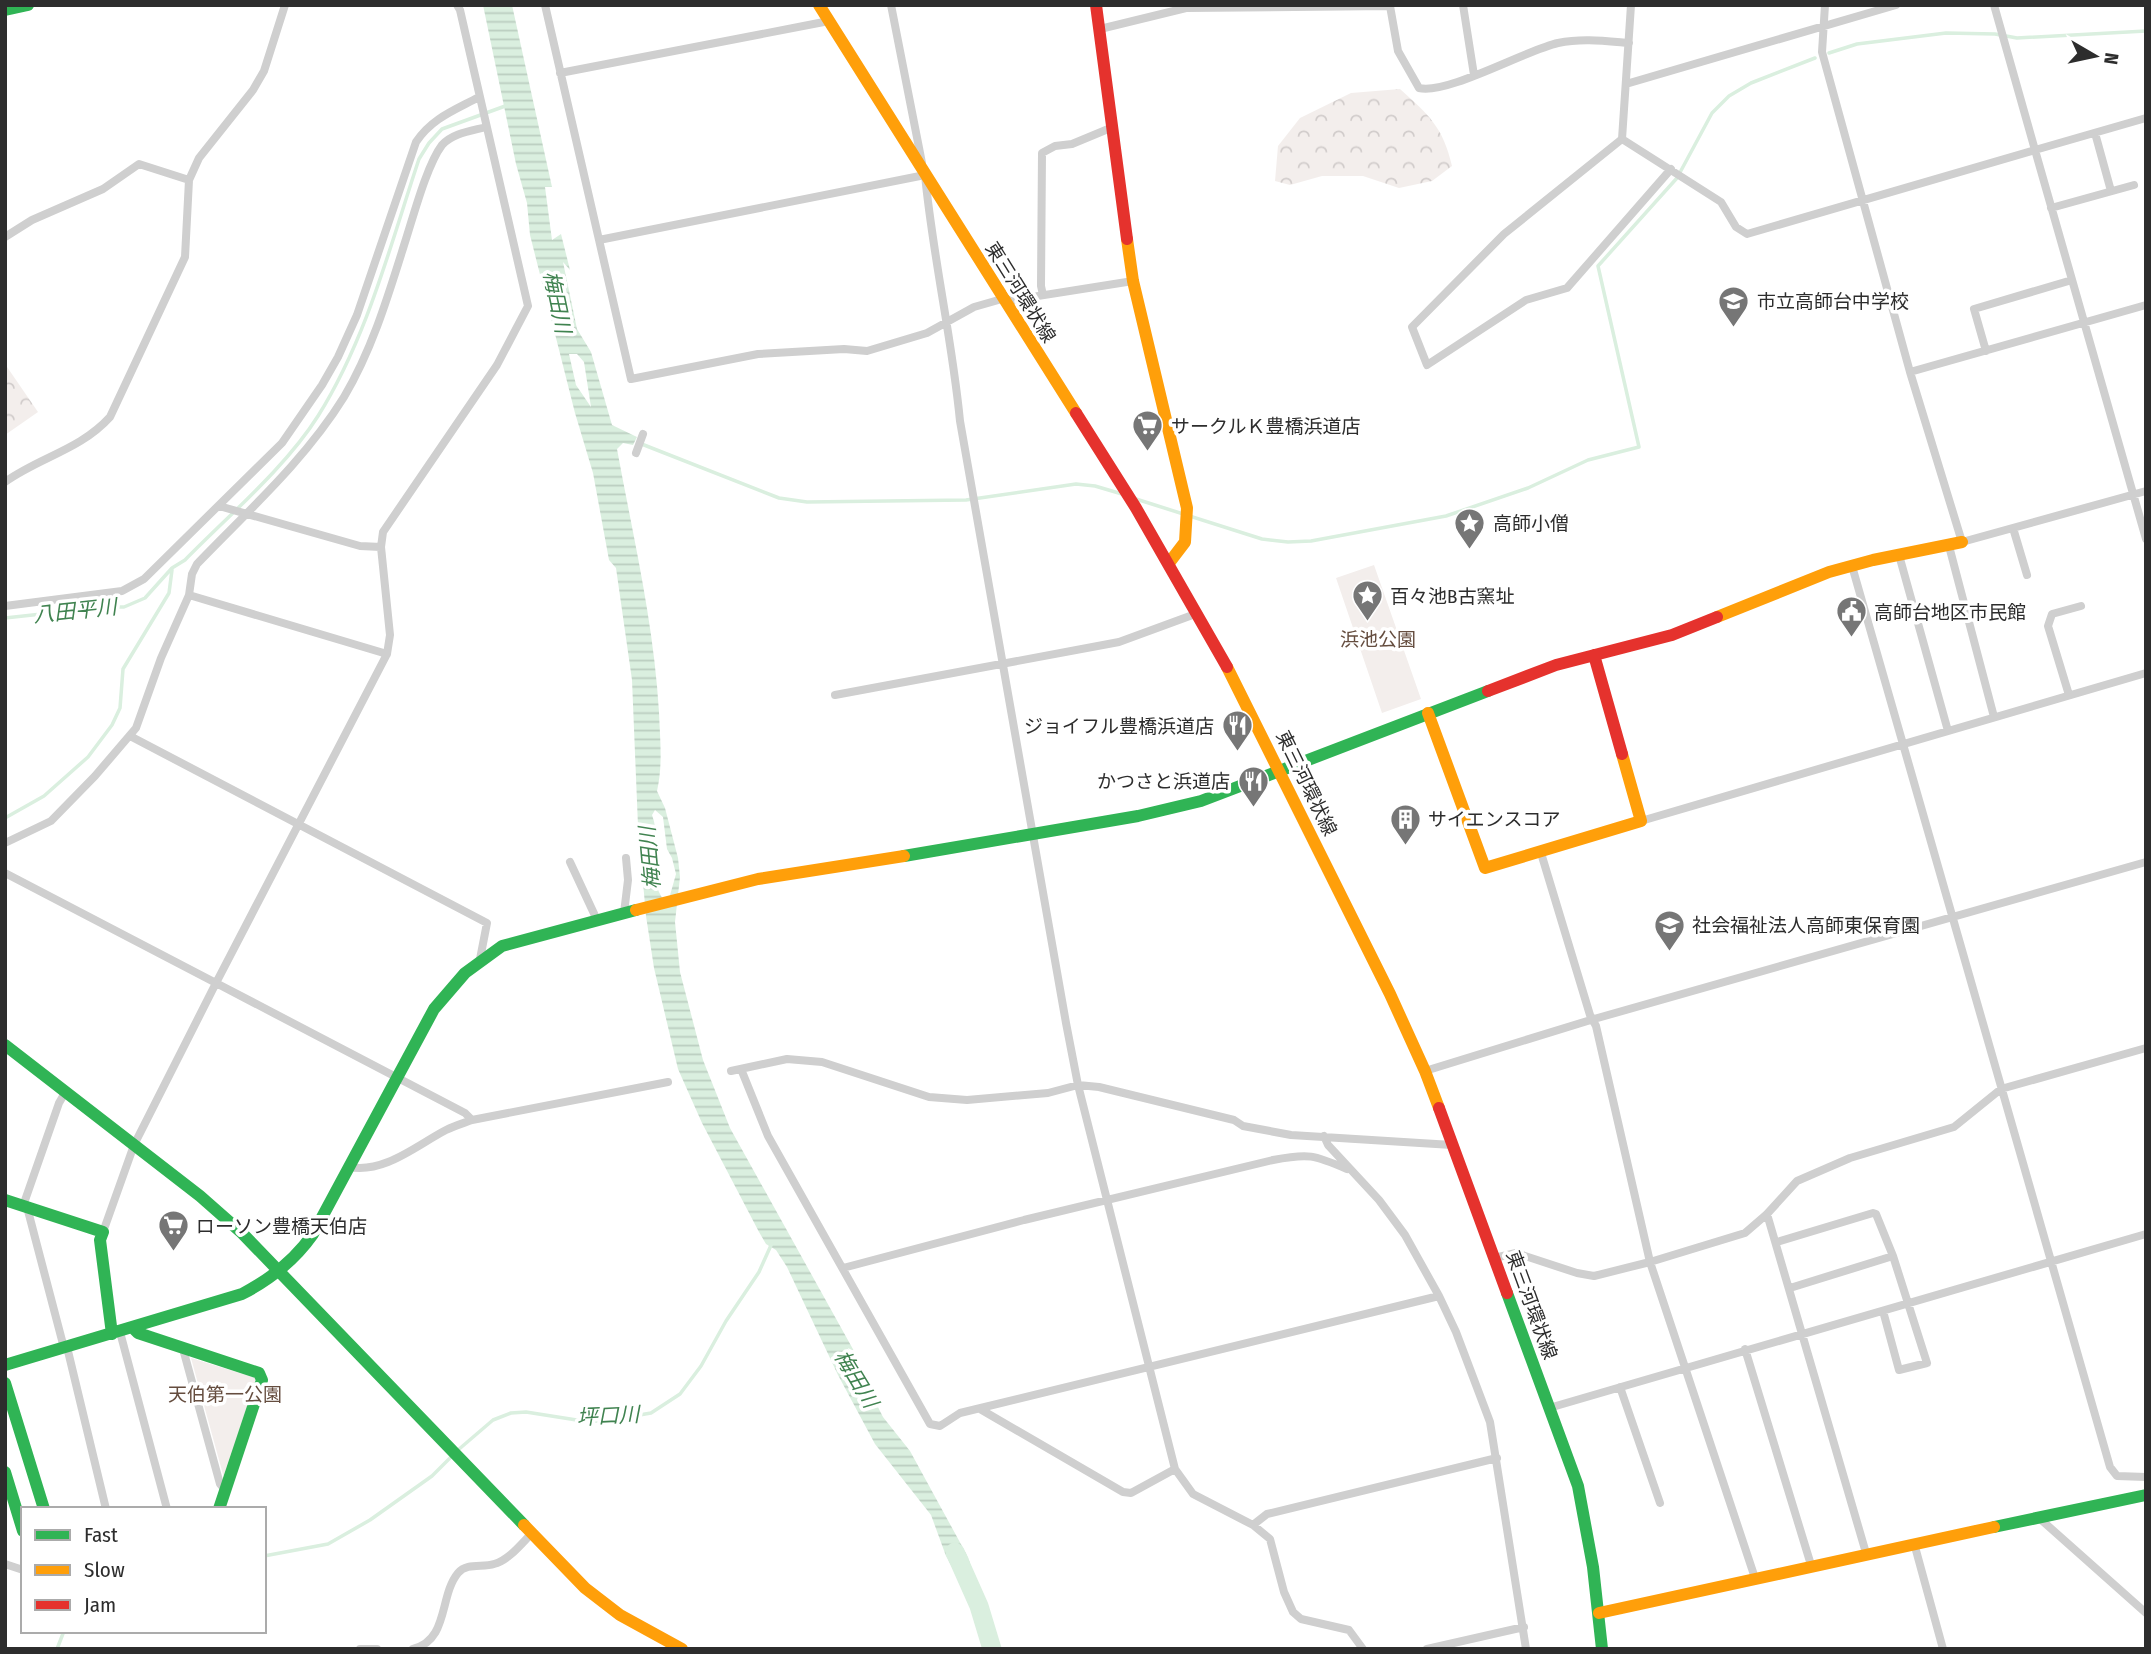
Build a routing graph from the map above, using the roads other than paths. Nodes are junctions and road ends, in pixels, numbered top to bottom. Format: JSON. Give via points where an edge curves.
{"nodes":[{"id":1,"x":285,"y":5,"type":"edge"},
{"id":2,"x":457,"y":5,"type":"edge"},
{"id":3,"x":545,"y":5,"type":"edge"},
{"id":4,"x":819,"y":5,"type":"edge"},
{"id":5,"x":891,"y":5,"type":"edge"},
{"id":6,"x":1096,"y":5,"type":"edge"},
{"id":7,"x":1463,"y":5,"type":"edge"},
{"id":8,"x":1632,"y":5,"type":"edge"},
{"id":9,"x":1825,"y":5,"type":"edge"},
{"id":10,"x":1896,"y":5,"type":"edge"},
{"id":11,"x":1994,"y":5,"type":"edge"},
{"id":12,"x":22,"y":6,"type":"edge"},
{"id":13,"x":5,"y":10,"type":"edge"},
{"id":14,"x":829,"y":21,"type":"junction"},
{"id":15,"x":1824,"y":26,"type":"junction"},
{"id":16,"x":1100,"y":29,"type":"junction"},
{"id":17,"x":1629,"y":43,"type":"junction"},
{"id":18,"x":560,"y":73,"type":"junction"},
{"id":19,"x":1474,"y":75,"type":"junction"},
{"id":20,"x":1626,"y":84,"type":"junction"},
{"id":21,"x":479,"y":97,"type":"junction"},
{"id":22,"x":2146,"y":118,"type":"edge"},
{"id":23,"x":484,"y":119,"type":"junction"},
{"id":24,"x":1113,"y":127,"type":"junction"},
{"id":25,"x":2095,"y":133,"type":"junction"},
{"id":26,"x":1622,"y":139,"type":"junction"},
{"id":27,"x":2035,"y":150,"type":"junction"},
{"id":28,"x":1671,"y":169,"type":"junction"},
{"id":29,"x":925,"y":175,"type":"junction"},
{"id":30,"x":189,"y":180,"type":"junction"},
{"id":31,"x":2134,"y":185,"type":"dead end"},
{"id":32,"x":2111,"y":191,"type":"junction"},
{"id":33,"x":1863,"y":201,"type":"junction"},
{"id":34,"x":2052,"y":208,"type":"junction"},
{"id":35,"x":5,"y":237,"type":"edge"},
{"id":36,"x":599,"y":240,"type":"junction"},
{"id":37,"x":2072,"y":280,"type":"junction"},
{"id":38,"x":1133,"y":281,"type":"junction"},
{"id":39,"x":1043,"y":295,"type":"junction"},
{"id":40,"x":1002,"y":299,"type":"junction"},
{"id":41,"x":2146,"y":305,"type":"edge"},
{"id":42,"x":947,"y":322,"type":"junction"},
{"id":43,"x":2084,"y":323,"type":"junction"},
{"id":44,"x":1986,"y":351,"type":"junction"},
{"id":45,"x":1910,"y":372,"type":"junction"},
{"id":46,"x":643,"y":434,"type":"dead end"},
{"id":47,"x":636,"y":453,"type":"dead end"},
{"id":48,"x":5,"y":482,"type":"edge"},
{"id":49,"x":2146,"y":491,"type":"edge"},
{"id":50,"x":2133,"y":494,"type":"junction"},
{"id":51,"x":219,"y":506,"type":"junction"},
{"id":52,"x":245,"y":514,"type":"junction"},
{"id":53,"x":2013,"y":528,"type":"junction"},
{"id":54,"x":2146,"y":539,"type":"edge"},
{"id":55,"x":1955,"y":544,"type":"junction"},
{"id":56,"x":381,"y":547,"type":"junction"},
{"id":57,"x":1899,"y":555,"type":"junction"},
{"id":58,"x":1169,"y":563,"type":"junction"},
{"id":59,"x":1852,"y":566,"type":"junction"},
{"id":60,"x":2027,"y":575,"type":"dead end"},
{"id":61,"x":189,"y":595,"type":"junction"},
{"id":62,"x":5,"y":606,"type":"edge"},
{"id":63,"x":2081,"y":606,"type":"dead end"},
{"id":64,"x":1198,"y":613,"type":"junction"},
{"id":65,"x":387,"y":654,"type":"junction"},
{"id":66,"x":1594,"y":655,"type":"junction"},
{"id":67,"x":1003,"y":665,"type":"junction"},
{"id":68,"x":2146,"y":673,"type":"edge"},
{"id":69,"x":835,"y":695,"type":"dead end"},
{"id":70,"x":2069,"y":695,"type":"junction"},
{"id":71,"x":1429,"y":713,"type":"junction"},
{"id":72,"x":1994,"y":717,"type":"junction"},
{"id":73,"x":1948,"y":731,"type":"junction"},
{"id":74,"x":130,"y":736,"type":"junction"},
{"id":75,"x":1902,"y":746,"type":"junction"},
{"id":76,"x":1279,"y":771,"type":"junction"},
{"id":77,"x":1641,"y":821,"type":"junction"},
{"id":78,"x":300,"y":825,"type":"junction"},
{"id":79,"x":1033,"y":835,"type":"junction"},
{"id":80,"x":5,"y":843,"type":"edge"},
{"id":81,"x":1541,"y":853,"type":"junction"},
{"id":82,"x":626,"y":858,"type":"dead end"},
{"id":83,"x":570,"y":862,"type":"dead end"},
{"id":84,"x":2146,"y":862,"type":"edge"},
{"id":85,"x":5,"y":873,"type":"edge"},
{"id":86,"x":624,"y":913,"type":"junction"},
{"id":87,"x":1954,"y":917,"type":"junction"},
{"id":88,"x":597,"y":920,"type":"junction"},
{"id":89,"x":480,"y":959,"type":"junction"},
{"id":90,"x":216,"y":984,"type":"junction"},
{"id":91,"x":1594,"y":1019,"type":"junction"},
{"id":92,"x":5,"y":1045,"type":"edge"},
{"id":93,"x":2146,"y":1048,"type":"edge"},
{"id":94,"x":741,"y":1069,"type":"junction"},
{"id":95,"x":731,"y":1071,"type":"dead end"},
{"id":96,"x":1425,"y":1071,"type":"junction"},
{"id":97,"x":397,"y":1078,"type":"junction"},
{"id":98,"x":668,"y":1082,"type":"dead end"},
{"id":99,"x":1079,"y":1085,"type":"junction"},
{"id":100,"x":2001,"y":1089,"type":"junction"},
{"id":101,"x":66,"y":1091,"type":"junction"},
{"id":102,"x":472,"y":1120,"type":"junction"},
{"id":103,"x":1324,"y":1136,"type":"junction"},
{"id":104,"x":134,"y":1145,"type":"junction"},
{"id":105,"x":1452,"y":1146,"type":"junction"},
{"id":106,"x":349,"y":1167,"type":"junction"},
{"id":107,"x":1353,"y":1172,"type":"junction"},
{"id":108,"x":5,"y":1200,"type":"edge"},
{"id":109,"x":1108,"y":1201,"type":"junction"},
{"id":110,"x":25,"y":1206,"type":"junction"},
{"id":111,"x":1767,"y":1214,"type":"junction"},
{"id":112,"x":103,"y":1232,"type":"junction"},
{"id":113,"x":2146,"y":1234,"type":"edge"},
{"id":114,"x":1777,"y":1242,"type":"junction"},
{"id":115,"x":1894,"y":1256,"type":"junction"},
{"id":116,"x":1494,"y":1258,"type":"junction"},
{"id":117,"x":1650,"y":1262,"type":"junction"},
{"id":118,"x":2052,"y":1262,"type":"junction"},
{"id":119,"x":843,"y":1268,"type":"junction"},
{"id":120,"x":279,"y":1272,"type":"junction"},
{"id":121,"x":1790,"y":1288,"type":"junction"},
{"id":122,"x":1439,"y":1296,"type":"junction"},
{"id":123,"x":1909,"y":1303,"type":"junction"},
{"id":124,"x":1882,"y":1311,"type":"junction"},
{"id":125,"x":121,"y":1331,"type":"junction"},
{"id":126,"x":1802,"y":1333,"type":"junction"},
{"id":127,"x":66,"y":1348,"type":"junction"},
{"id":128,"x":183,"y":1349,"type":"junction"},
{"id":129,"x":1745,"y":1349,"type":"junction"},
{"id":130,"x":5,"y":1365,"type":"edge"},
{"id":131,"x":1685,"y":1367,"type":"junction"},
{"id":132,"x":1149,"y":1368,"type":"junction"},
{"id":133,"x":5,"y":1382,"type":"edge"},
{"id":134,"x":1620,"y":1387,"type":"junction"},
{"id":135,"x":1549,"y":1408,"type":"junction"},
{"id":136,"x":979,"y":1409,"type":"junction"},
{"id":137,"x":1497,"y":1458,"type":"junction"},
{"id":138,"x":1175,"y":1469,"type":"junction"},
{"id":139,"x":5,"y":1472,"type":"edge"},
{"id":140,"x":2146,"y":1477,"type":"edge"},
{"id":141,"x":226,"y":1491,"type":"junction"},
{"id":142,"x":2146,"y":1495,"type":"edge"},
{"id":143,"x":9,"y":1502,"type":"edge"},
{"id":144,"x":1660,"y":1503,"type":"dead end"},
{"id":145,"x":43,"y":1507,"type":"edge"},
{"id":146,"x":106,"y":1507,"type":"edge"},
{"id":147,"x":166,"y":1507,"type":"edge"},
{"id":148,"x":220,"y":1507,"type":"edge"},
{"id":149,"x":2038,"y":1517,"type":"junction"},
{"id":150,"x":1253,"y":1525,"type":"junction"},
{"id":151,"x":21,"y":1527,"type":"edge"},
{"id":152,"x":532,"y":1533,"type":"junction"},
{"id":153,"x":1914,"y":1543,"type":"junction"},
{"id":154,"x":1866,"y":1553,"type":"junction"},
{"id":155,"x":1811,"y":1565,"type":"junction"},
{"id":156,"x":1755,"y":1578,"type":"junction"},
{"id":157,"x":1599,"y":1613,"type":"junction"},
{"id":158,"x":2146,"y":1613,"type":"edge"},
{"id":159,"x":1524,"y":1627,"type":"junction"},
{"id":160,"x":360,"y":1649,"type":"edge"},
{"id":161,"x":377,"y":1649,"type":"edge"},
{"id":162,"x":413,"y":1649,"type":"edge"},
{"id":163,"x":682,"y":1649,"type":"edge"},
{"id":164,"x":1363,"y":1649,"type":"edge"},
{"id":165,"x":1427,"y":1649,"type":"edge"},
{"id":166,"x":1525,"y":1649,"type":"edge"},
{"id":167,"x":1602,"y":1649,"type":"edge"},
{"id":168,"x":1943,"y":1649,"type":"edge"}],
"edges":[{"from":1,"to":30,"type":"street","via":[[264,71],[198,158]]},
{"from":2,"to":21,"type":"street"},
{"from":3,"to":18,"type":"street"},
{"from":4,"to":14,"type":"street","name":"東三河環状線"},
{"from":5,"to":29,"type":"street"},
{"from":6,"to":16,"type":"street"},
{"from":7,"to":19,"type":"street"},
{"from":8,"to":17,"type":"street"},
{"from":9,"to":15,"type":"street"},
{"from":10,"to":15,"type":"street"},
{"from":11,"to":27,"type":"street"},
{"from":12,"to":13,"type":"street"},
{"from":14,"to":18,"type":"street"},
{"from":14,"to":29,"type":"street","name":"東三河環状線"},
{"from":15,"to":20,"type":"street"},
{"from":15,"to":33,"type":"street","via":[[1822,52]]},
{"from":16,"to":19,"type":"street","via":[[1186,8],[1390,6],[1398,51],[1419,88],[1428,90]]},
{"from":16,"to":24,"type":"street"},
{"from":17,"to":19,"type":"street","via":[[1557,43]]},
{"from":17,"to":20,"type":"street"},
{"from":18,"to":36,"type":"street"},
{"from":20,"to":26,"type":"street"},
{"from":21,"to":23,"type":"street"},
{"from":21,"to":51,"type":"street","via":[[435,120],[416,142],[338,357],[282,443]]},
{"from":22,"to":25,"type":"street"},
{"from":23,"to":52,"type":"street","via":[[443,144],[434,160],[364,360],[325,427]]},
{"from":23,"to":56,"type":"street","via":[[528,306],[496,365],[383,532]]},
{"from":24,"to":38,"type":"street"},
{"from":24,"to":39,"type":"street","via":[[1042,153]]},
{"from":25,"to":27,"type":"street"},
{"from":25,"to":32,"type":"street"},
{"from":26,"to":28,"type":"street"},
{"from":26,"to":28,"type":"street","via":[[1504,234],[1412,327],[1427,365],[1526,300],[1567,288]]},
{"from":27,"to":33,"type":"street"},
{"from":27,"to":34,"type":"street"},
{"from":28,"to":33,"type":"street","via":[[1721,202],[1736,228],[1747,234]]},
{"from":29,"to":36,"type":"street"},
{"from":29,"to":40,"type":"street","name":"東三河環状線"},
{"from":29,"to":42,"type":"street"},
{"from":30,"to":35,"type":"street","via":[[139,164],[103,189]]},
{"from":30,"to":48,"type":"street","via":[[185,257],[110,417],[63,453]]},
{"from":31,"to":32,"type":"street"},
{"from":32,"to":34,"type":"street"},
{"from":33,"to":45,"type":"street"},
{"from":34,"to":37,"type":"street"},
{"from":36,"to":42,"type":"street","via":[[631,379],[758,354],[867,351],[927,333]]},
{"from":37,"to":43,"type":"street"},
{"from":37,"to":44,"type":"street","via":[[1974,309]]},
{"from":38,"to":39,"type":"street"},
{"from":38,"to":58,"type":"street","via":[[1187,508],[1185,542]]},
{"from":39,"to":40,"type":"street"},
{"from":40,"to":42,"type":"street"},
{"from":40,"to":58,"type":"street","name":"東三河環状線"},
{"from":41,"to":43,"type":"street"},
{"from":42,"to":67,"type":"street"},
{"from":43,"to":44,"type":"street"},
{"from":43,"to":50,"type":"street"},
{"from":44,"to":45,"type":"street"},
{"from":45,"to":55,"type":"street"},
{"from":46,"to":47,"type":"street"},
{"from":49,"to":50,"type":"street"},
{"from":50,"to":53,"type":"street"},
{"from":50,"to":54,"type":"street"},
{"from":51,"to":52,"type":"street"},
{"from":51,"to":62,"type":"street","via":[[133,586]]},
{"from":52,"to":56,"type":"street","via":[[360,546]]},
{"from":52,"to":61,"type":"street","via":[[197,564]]},
{"from":53,"to":55,"type":"street"},
{"from":53,"to":60,"type":"street"},
{"from":55,"to":57,"type":"street"},
{"from":55,"to":72,"type":"street"},
{"from":56,"to":65,"type":"street","via":[[390,635]]},
{"from":57,"to":59,"type":"street"},
{"from":57,"to":73,"type":"street"},
{"from":58,"to":64,"type":"street","name":"東三河環状線"},
{"from":59,"to":66,"type":"street","via":[[1672,635]]},
{"from":59,"to":75,"type":"street"},
{"from":61,"to":65,"type":"street"},
{"from":61,"to":74,"type":"street"},
{"from":63,"to":70,"type":"street","via":[[2052,614],[2048,626]]},
{"from":64,"to":67,"type":"street","via":[[1119,642]]},
{"from":64,"to":76,"type":"street","name":"東三河環状線"},
{"from":65,"to":78,"type":"street"},
{"from":66,"to":71,"type":"street"},
{"from":66,"to":77,"type":"street"},
{"from":67,"to":69,"type":"street"},
{"from":67,"to":79,"type":"street"},
{"from":68,"to":70,"type":"street"},
{"from":70,"to":72,"type":"street"},
{"from":71,"to":76,"type":"street"},
{"from":71,"to":81,"type":"street","via":[[1486,868]]},
{"from":72,"to":73,"type":"street"},
{"from":73,"to":75,"type":"street"},
{"from":74,"to":78,"type":"street"},
{"from":74,"to":80,"type":"street","via":[[51,821]]},
{"from":75,"to":77,"type":"street"},
{"from":75,"to":87,"type":"street"},
{"from":76,"to":79,"type":"street","via":[[1201,801]]},
{"from":76,"to":96,"type":"street","name":"東三河環状線"},
{"from":77,"to":81,"type":"street"},
{"from":78,"to":89,"type":"street","via":[[487,923]]},
{"from":78,"to":90,"type":"street"},
{"from":79,"to":86,"type":"street","via":[[758,879]]},
{"from":79,"to":99,"type":"street"},
{"from":81,"to":91,"type":"street"},
{"from":82,"to":86,"type":"street"},
{"from":83,"to":88,"type":"street"},
{"from":84,"to":87,"type":"street"},
{"from":85,"to":90,"type":"street"},
{"from":86,"to":88,"type":"street"},
{"from":87,"to":91,"type":"street"},
{"from":87,"to":100,"type":"street"},
{"from":88,"to":89,"type":"street","via":[[519,940]]},
{"from":89,"to":97,"type":"street","via":[[439,1001]]},
{"from":90,"to":97,"type":"street"},
{"from":90,"to":104,"type":"street"},
{"from":91,"to":96,"type":"street"},
{"from":91,"to":117,"type":"street"},
{"from":92,"to":101,"type":"street"},
{"from":93,"to":100,"type":"street"},
{"from":94,"to":95,"type":"street"},
{"from":94,"to":99,"type":"street","via":[[787,1059],[822,1062],[929,1097],[967,1100],[1048,1093]]},
{"from":94,"to":119,"type":"street","via":[[768,1136]]},
{"from":96,"to":105,"type":"street","name":"東三河環状線"},
{"from":97,"to":102,"type":"street"},
{"from":97,"to":106,"type":"street"},
{"from":98,"to":102,"type":"street"},
{"from":99,"to":103,"type":"street","via":[[1234,1120],[1243,1126]]},
{"from":99,"to":109,"type":"street"},
{"from":100,"to":111,"type":"street","via":[[1954,1127],[1850,1158],[1797,1181]]},
{"from":100,"to":118,"type":"street"},
{"from":101,"to":104,"type":"street"},
{"from":101,"to":110,"type":"street"},
{"from":102,"to":106,"type":"street","via":[[393,1161]]},
{"from":103,"to":105,"type":"street"},
{"from":103,"to":107,"type":"street"},
{"from":104,"to":112,"type":"street"},
{"from":104,"to":120,"type":"street","via":[[200,1196]]},
{"from":105,"to":116,"type":"street","name":"東三河環状線"},
{"from":106,"to":120,"type":"street","via":[[313,1234]]},
{"from":107,"to":109,"type":"street","via":[[1304,1154]]},
{"from":107,"to":122,"type":"street","via":[[1405,1235]]},
{"from":108,"to":110,"type":"street"},
{"from":109,"to":119,"type":"street"},
{"from":109,"to":132,"type":"street"},
{"from":110,"to":112,"type":"street"},
{"from":110,"to":127,"type":"street"},
{"from":111,"to":114,"type":"street"},
{"from":111,"to":117,"type":"street","via":[[1745,1233]]},
{"from":112,"to":125,"type":"street","via":[[100,1240]]},
{"from":113,"to":118,"type":"street"},
{"from":114,"to":115,"type":"street","via":[[1873,1213]]},
{"from":114,"to":121,"type":"street"},
{"from":115,"to":121,"type":"street"},
{"from":115,"to":123,"type":"street"},
{"from":116,"to":117,"type":"street","via":[[1516,1253],[1594,1276]]},
{"from":116,"to":135,"type":"street","name":"東三河環状線"},
{"from":117,"to":131,"type":"street"},
{"from":118,"to":123,"type":"street"},
{"from":118,"to":140,"type":"street","via":[[2110,1467],[2116,1476]]},
{"from":119,"to":136,"type":"street","via":[[930,1424],[940,1426],[960,1413]]},
{"from":120,"to":125,"type":"street","via":[[242,1294]]},
{"from":120,"to":152,"type":"street"},
{"from":121,"to":126,"type":"street"},
{"from":122,"to":132,"type":"street"},
{"from":122,"to":137,"type":"street","via":[[1490,1422]]},
{"from":123,"to":124,"type":"street"},
{"from":123,"to":124,"type":"street","via":[[1927,1363],[1899,1370]]},
{"from":124,"to":126,"type":"street"},
{"from":125,"to":127,"type":"street"},
{"from":125,"to":128,"type":"street"},
{"from":125,"to":147,"type":"street"},
{"from":126,"to":129,"type":"street"},
{"from":126,"to":154,"type":"street"},
{"from":127,"to":130,"type":"street"},
{"from":127,"to":146,"type":"street"},
{"from":128,"to":141,"type":"street","via":[[220,1484]]},
{"from":128,"to":141,"type":"street","via":[[259,1373],[262,1380]]},
{"from":129,"to":131,"type":"street"},
{"from":129,"to":155,"type":"street"},
{"from":131,"to":134,"type":"street"},
{"from":131,"to":156,"type":"street"},
{"from":132,"to":136,"type":"street"},
{"from":132,"to":138,"type":"street"},
{"from":133,"to":145,"type":"street"},
{"from":134,"to":135,"type":"street"},
{"from":134,"to":144,"type":"street"},
{"from":135,"to":157,"type":"street","name":"東三河環状線","via":[[1578,1486]]},
{"from":136,"to":138,"type":"street","via":[[1123,1492],[1130,1493]]},
{"from":137,"to":150,"type":"street","via":[[1267,1514]]},
{"from":137,"to":159,"type":"street"},
{"from":138,"to":150,"type":"street","via":[[1193,1493]]},
{"from":139,"to":143,"type":"street"},
{"from":141,"to":148,"type":"street"},
{"from":142,"to":149,"type":"street"},
{"from":143,"to":151,"type":"street"},
{"from":149,"to":153,"type":"street"},
{"from":149,"to":158,"type":"street"},
{"from":150,"to":164,"type":"street","via":[[1270,1539],[1293,1612],[1300,1619],[1349,1630]]},
{"from":152,"to":162,"type":"street","via":[[495,1564],[460,1570],[439,1627],[430,1640]]},
{"from":152,"to":163,"type":"street","via":[[585,1588],[620,1615]]},
{"from":153,"to":154,"type":"street"},
{"from":153,"to":168,"type":"street"},
{"from":154,"to":155,"type":"street"},
{"from":155,"to":156,"type":"street"},
{"from":156,"to":157,"type":"street"},
{"from":157,"to":167,"type":"street","name":"東三河環状線"},
{"from":159,"to":165,"type":"street"},
{"from":159,"to":166,"type":"street"},
{"from":160,"to":161,"type":"street"}]}
